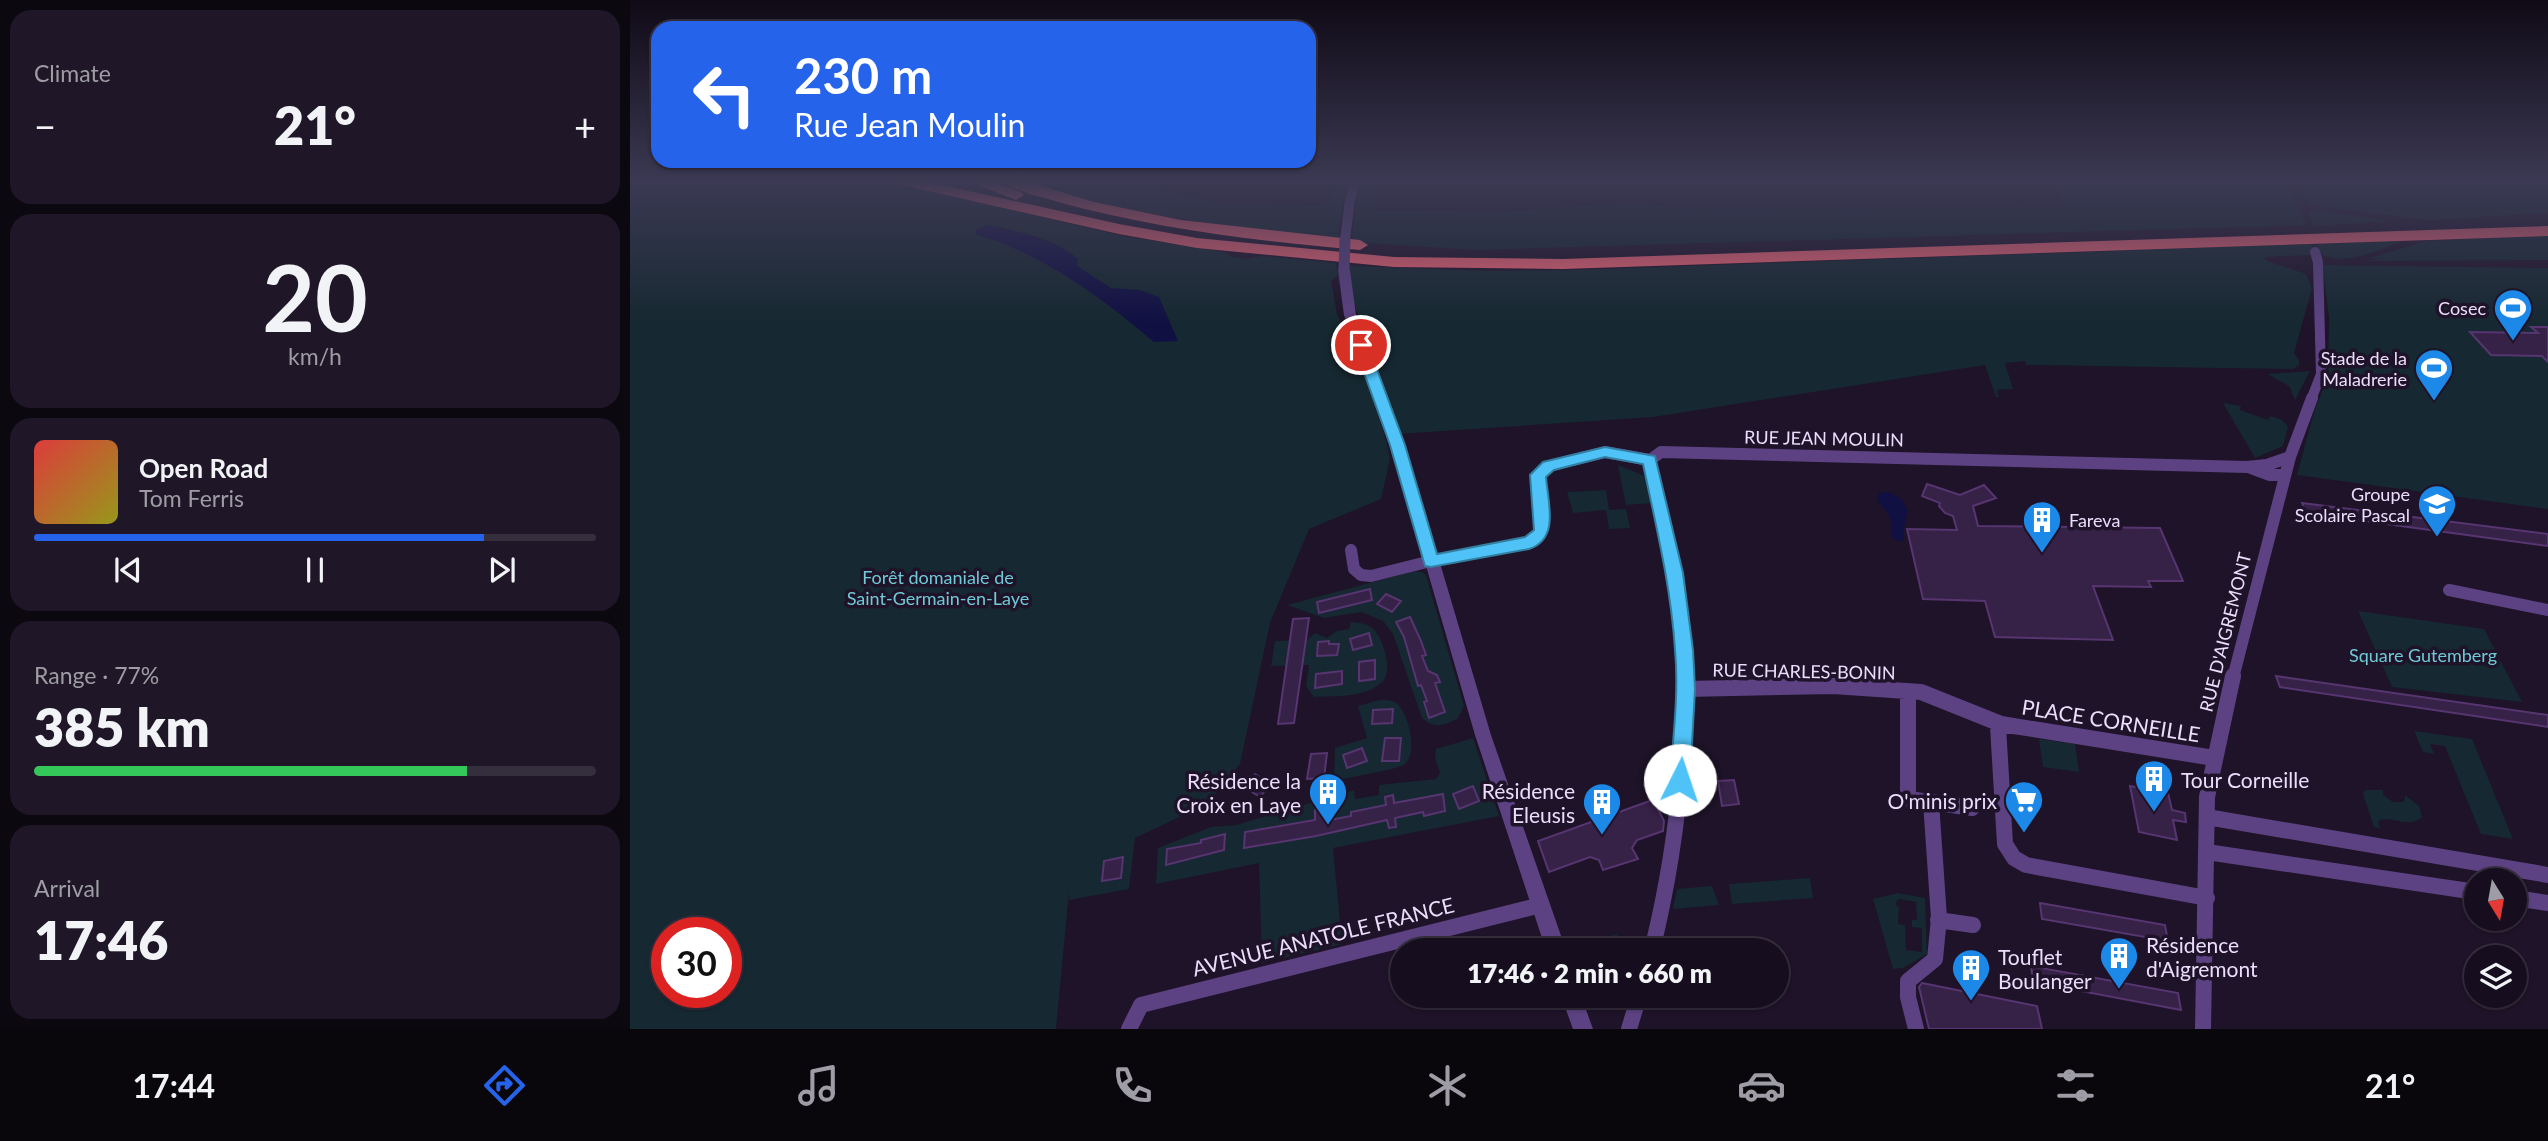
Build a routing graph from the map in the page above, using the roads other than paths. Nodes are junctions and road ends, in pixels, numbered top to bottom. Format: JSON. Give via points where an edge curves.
{"nodes":[{"id":1,"x":1121,"y":228,"type":"edge"},
{"id":2,"x":1162,"y":228,"type":"edge"},
{"id":3,"x":1216,"y":228,"type":"edge"},
{"id":4,"x":1346,"y":228,"type":"edge"},
{"id":5,"x":2456,"y":228,"type":"joint"},
{"id":6,"x":2458,"y":228,"type":"edge"},
{"id":7,"x":2548,"y":229,"type":"edge"},
{"id":8,"x":2315,"y":252,"type":"dead end"},
{"id":9,"x":1578,"y":257,"type":"junction"},
{"id":10,"x":2290,"y":457,"type":"junction"},
{"id":11,"x":1650,"y":460,"type":"junction"},
{"id":12,"x":2276,"y":473,"type":"junction"},
{"id":13,"x":1351,"y":550,"type":"dead end"},
{"id":14,"x":1431,"y":561,"type":"junction"},
{"id":15,"x":2449,"y":590,"type":"dead end"},
{"id":16,"x":2548,"y":610,"type":"edge"},
{"id":17,"x":1686,"y":689,"type":"junction"},
{"id":18,"x":1908,"y":692,"type":"junction"},
{"id":19,"x":1998,"y":726,"type":"junction"},
{"id":20,"x":2214,"y":758,"type":"junction"},
{"id":21,"x":1931,"y":802,"type":"junction"},
{"id":22,"x":1972,"y":808,"type":"dead end"},
{"id":23,"x":2207,"y":817,"type":"junction"},
{"id":24,"x":2207,"y":852,"type":"junction"},
{"id":25,"x":2548,"y":875,"type":"edge"},
{"id":26,"x":2464,"y":890,"type":"edge"},
{"id":27,"x":2207,"y":898,"type":"junction"},
{"id":28,"x":2527,"y":900,"type":"edge"},
{"id":29,"x":2548,"y":903,"type":"edge"},
{"id":30,"x":1541,"y":905,"type":"junction"},
{"id":31,"x":1938,"y":920,"type":"junction"},
{"id":32,"x":1973,"y":925,"type":"dead end"},
{"id":33,"x":1552,"y":938,"type":"edge"},
{"id":34,"x":1655,"y":938,"type":"edge"},
{"id":35,"x":1576,"y":1008,"type":"edge"},
{"id":36,"x":1635,"y":1008,"type":"edge"},
{"id":37,"x":1129,"y":1029,"type":"edge"},
{"id":38,"x":1583,"y":1029,"type":"edge"},
{"id":39,"x":1629,"y":1029,"type":"edge"},
{"id":40,"x":1916,"y":1029,"type":"edge"},
{"id":41,"x":2203,"y":1029,"type":"edge"}],
"edges":[{"from":1,"to":5,"type":"highway","via":[[1267,251],[1394,262],[1495,264],[1931,252]]},
{"from":2,"to":9,"type":"highway","via":[[1213,238],[1397,255]]},
{"from":3,"to":9,"type":"highway","via":[[1391,248]]},
{"from":4,"to":14,"type":"street","bridge":true,"via":[[1344,290],[1350,314],[1398,445]]},
{"from":5,"to":9,"type":"highway"},
{"from":6,"to":7,"type":"highway"},
{"from":8,"to":10,"type":"street","name":"RUE D'AIGREMONT","via":[[2321,374]]},
{"from":10,"to":12,"type":"street","name":"RUE D'AIGREMONT"},
{"from":10,"to":12,"type":"street"},
{"from":11,"to":12,"type":"street","name":"RUE JEAN MOULIN","via":[[1661,452],[2247,467]]},
{"from":11,"to":14,"type":"street","name":"RUE JEAN MOULIN","via":[[1605,452],[1549,466],[1538,475],[1542,531],[1537,538]]},
{"from":11,"to":17,"type":"street","via":[[1675,573]]},
{"from":12,"to":20,"type":"street","name":"RUE D'AIGREMONT","via":[[2282,491]]},
{"from":13,"to":14,"type":"street","via":[[1354,569],[1361,575]]},
{"from":14,"to":30,"type":"street"},
{"from":15,"to":16,"type":"street"},
{"from":17,"to":18,"type":"street","name":"RUE CHARLES-BONIN","via":[[1818,686]]},
{"from":17,"to":34,"type":"street","via":[[1669,879]]},
{"from":18,"to":19,"type":"street","name":"RUE CHARLES-BONIN","via":[[1924,693]]},
{"from":18,"to":21,"type":"street","via":[[1908,799]]},
{"from":19,"to":20,"type":"street","name":"PLACE CORNEILLE"},
{"from":19,"to":27,"type":"street","name":"PLACE CORNEILLE","via":[[2005,844],[2014,858],[2026,865]]},
{"from":20,"to":23,"type":"street","name":"RUE D'AIGREMONT"},
{"from":21,"to":22,"type":"street"},
{"from":21,"to":31,"type":"street"},
{"from":23,"to":24,"type":"street","name":"RUE D'AIGREMONT"},
{"from":23,"to":25,"type":"street"},
{"from":24,"to":26,"type":"street"},
{"from":24,"to":27,"type":"street","name":"RUE D'AIGREMONT"},
{"from":27,"to":41,"type":"street","name":"RUE D'AIGREMONT"},
{"from":28,"to":29,"type":"street"},
{"from":30,"to":33,"type":"street"},
{"from":30,"to":37,"type":"street","name":"AVENUE ANATOLE FRANCE","via":[[1141,1005]]},
{"from":31,"to":32,"type":"street"},
{"from":31,"to":40,"type":"street","via":[[1936,955],[1932,963],[1912,974],[1906,986]]},
{"from":35,"to":38,"type":"street"},
{"from":36,"to":39,"type":"street"}]}
